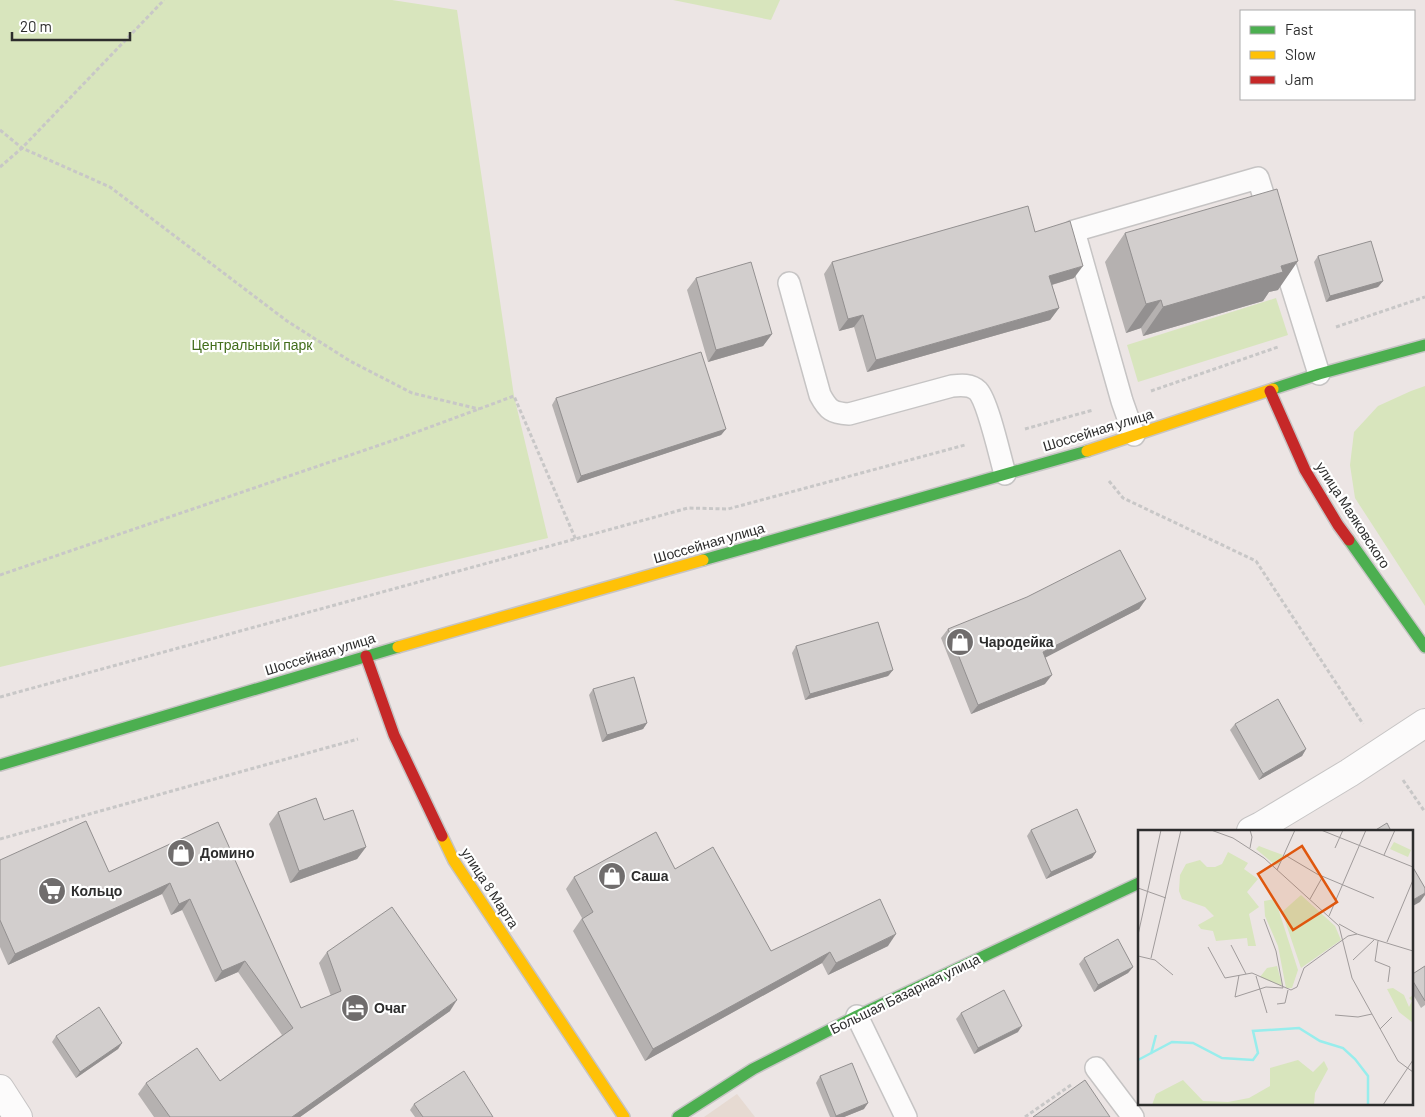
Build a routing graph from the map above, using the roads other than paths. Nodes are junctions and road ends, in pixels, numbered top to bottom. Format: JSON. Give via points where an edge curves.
{"nodes":[{"id":1,"x":788,"y":283,"type":"dead end"},
{"id":2,"x":1425,"y":345,"type":"edge"},
{"id":3,"x":1319,"y":374,"type":"junction"},
{"id":4,"x":1270,"y":391,"type":"junction"},
{"id":5,"x":1134,"y":435,"type":"junction"},
{"id":6,"x":1005,"y":474,"type":"junction"},
{"id":7,"x":1425,"y":647,"type":"edge"},
{"id":8,"x":366,"y":656,"type":"junction"},
{"id":9,"x":1425,"y":723,"type":"edge"},
{"id":10,"x":0,"y":765,"type":"edge"},
{"id":11,"x":1253,"y":830,"type":"edge"},
{"id":12,"x":1138,"y":884,"type":"edge"},
{"id":13,"x":857,"y":1016,"type":"junction"},
{"id":14,"x":1096,"y":1068,"type":"road end"},
{"id":15,"x":0,"y":1089,"type":"edge"},
{"id":16,"x":18,"y":1117,"type":"edge"},
{"id":17,"x":624,"y":1117,"type":"edge"},
{"id":18,"x":678,"y":1117,"type":"edge"},
{"id":19,"x":906,"y":1117,"type":"edge"},
{"id":20,"x":1133,"y":1117,"type":"edge"}],
"edges":[{"from":1,"to":6,"type":"lane","via":[[826,407],[837,413],[849,414],[952,386],[967,385],[978,391],[985,403]]},
{"from":2,"to":3,"type":"main road","name":"Шоссейная улица"},
{"from":3,"to":4,"type":"main road","name":"Шоссейная улица"},
{"from":3,"to":5,"type":"lane","via":[[1258,178],[1074,231]]},
{"from":4,"to":5,"type":"main road","name":"Шоссейная улица"},
{"from":4,"to":7,"type":"main road","name":"улица Маяковского","via":[[1305,470],[1338,525]]},
{"from":5,"to":6,"type":"main road","name":"Шоссейная улица"},
{"from":6,"to":8,"type":"main road","name":"Шоссейная улица"},
{"from":8,"to":10,"type":"main road","name":"Шоссейная улица"},
{"from":8,"to":17,"type":"main road","name":"улица 8 Марта","via":[[394,735],[454,861]]},
{"from":9,"to":11,"type":"street"},
{"from":12,"to":13,"type":"main road","name":"Большая Базарная улица"},
{"from":13,"to":18,"type":"main road","name":"Большая Базарная улица","via":[[753,1069]]},
{"from":13,"to":19,"type":"lane"},
{"from":14,"to":20,"type":"lane"},
{"from":15,"to":16,"type":"street"}]}
